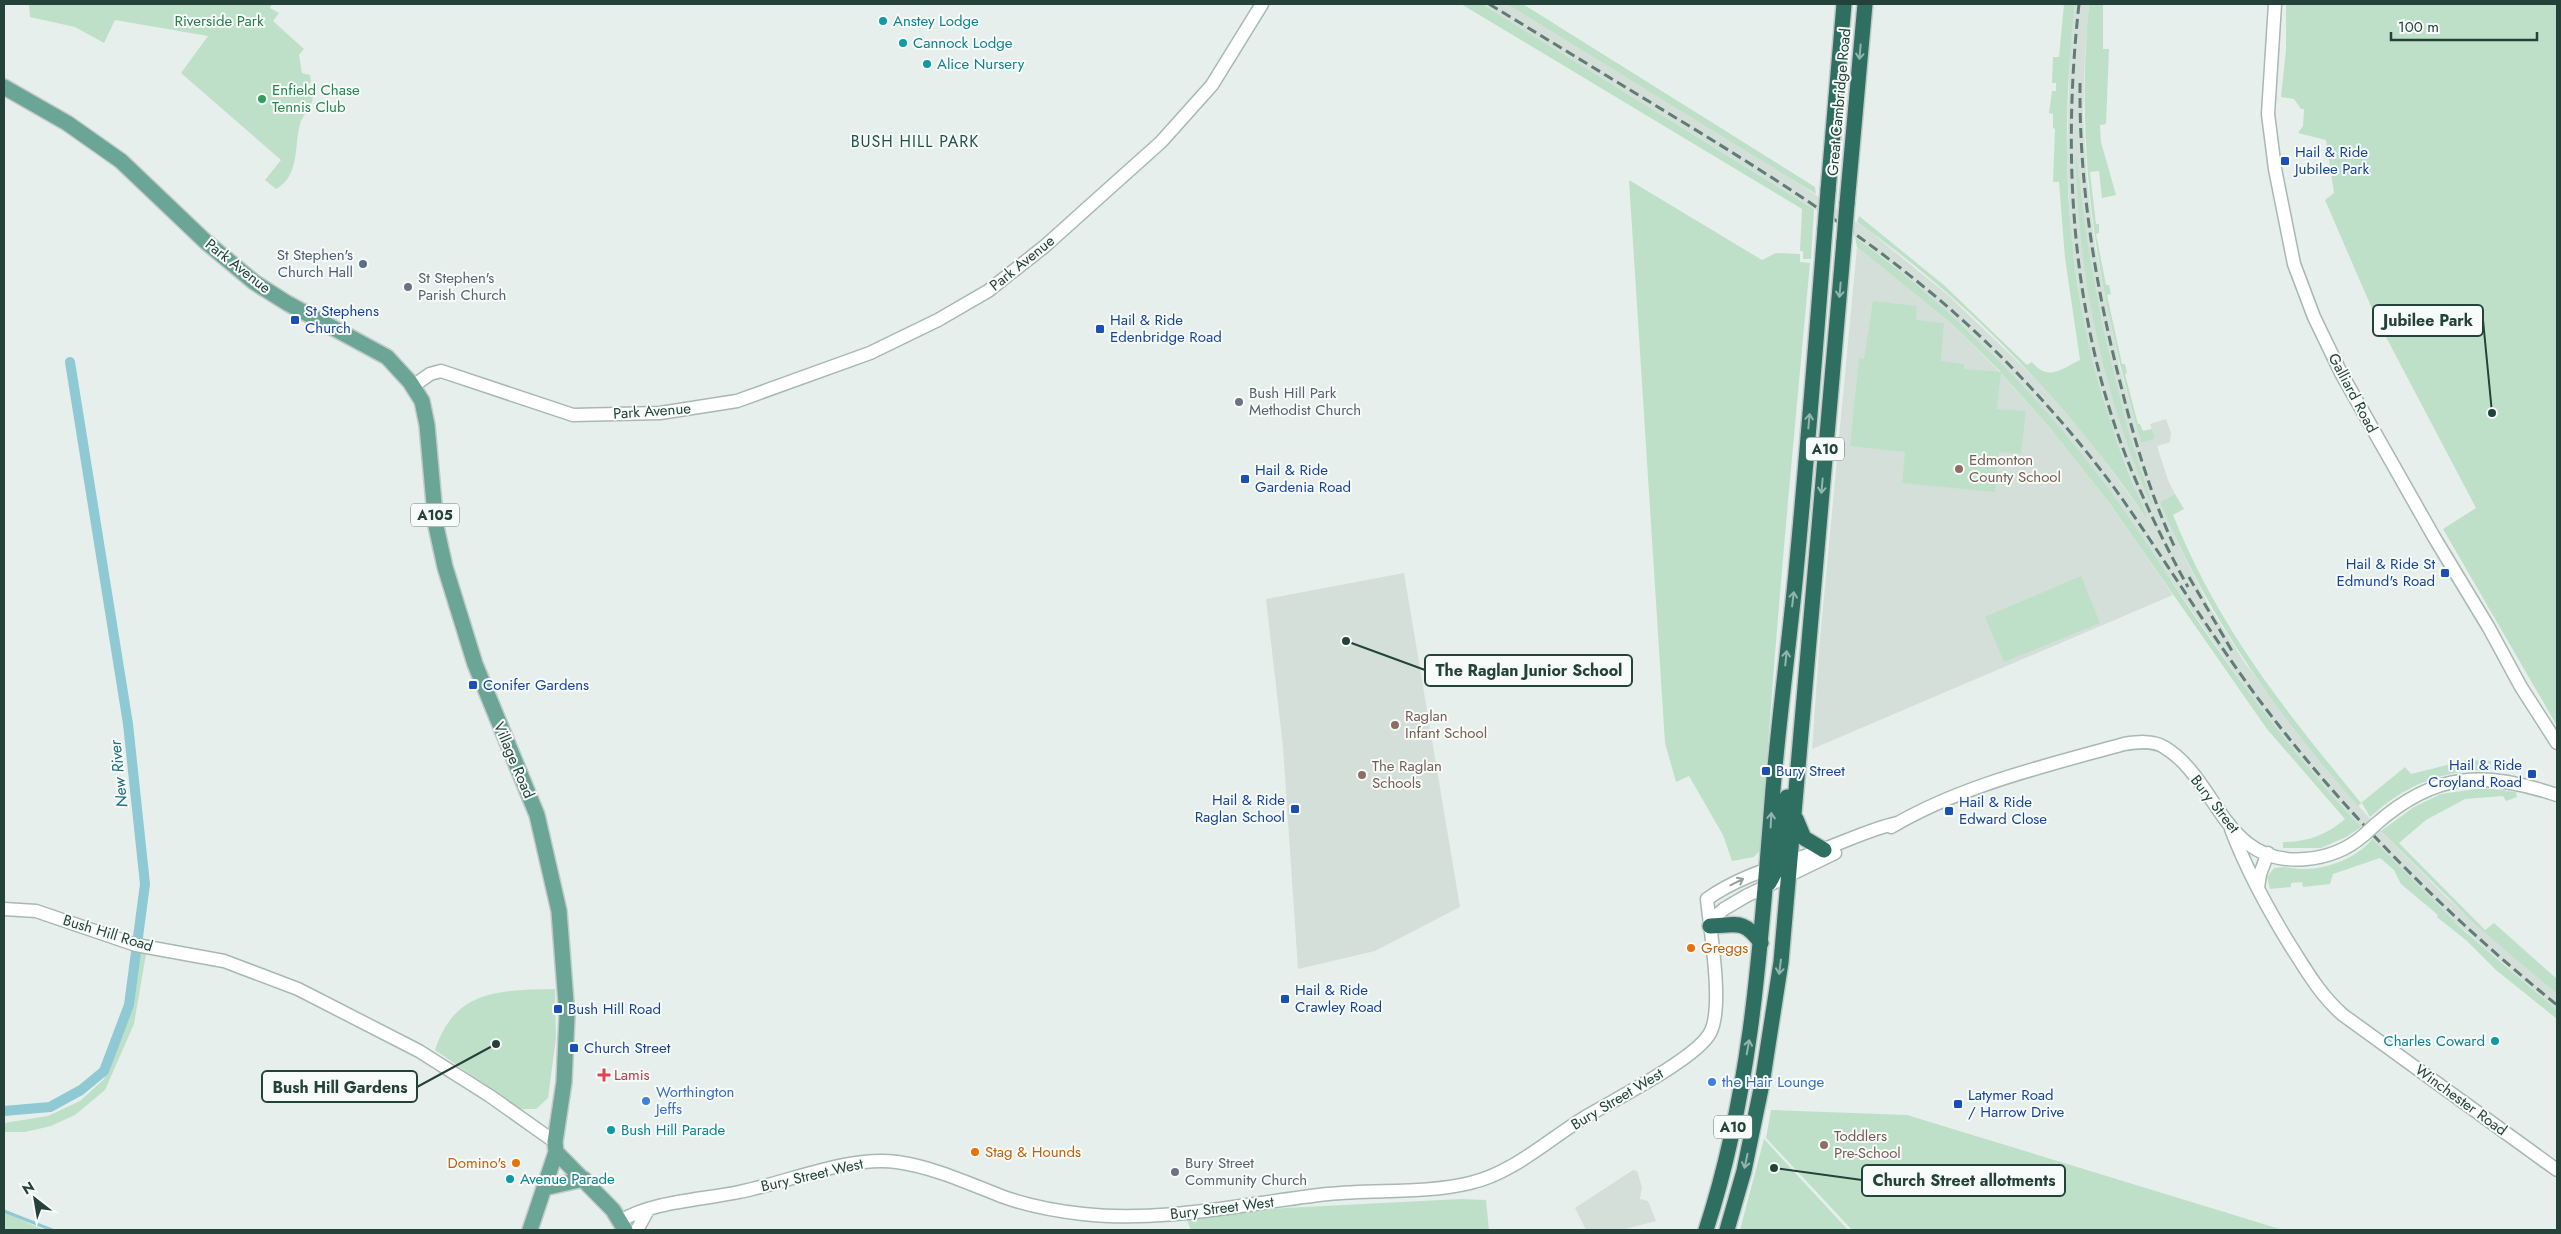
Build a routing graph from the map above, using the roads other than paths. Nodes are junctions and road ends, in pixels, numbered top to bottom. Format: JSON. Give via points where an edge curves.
{"nodes":[{"id":1,"x":1262,"y":4,"type":"edge"},
{"id":2,"x":1844,"y":4,"type":"edge"},
{"id":3,"x":1865,"y":4,"type":"edge"},
{"id":4,"x":2275,"y":4,"type":"edge"},
{"id":5,"x":4,"y":88,"type":"edge"},
{"id":6,"x":413,"y":386,"type":"junction"},
{"id":7,"x":2557,"y":744,"type":"edge"},
{"id":8,"x":1799,"y":751,"type":"junction"},
{"id":9,"x":2557,"y":795,"type":"edge"},
{"id":10,"x":1795,"y":818,"type":"junction"},
{"id":11,"x":1897,"y":823,"type":"junction"},
{"id":12,"x":2230,"y":829,"type":"junction"},
{"id":13,"x":2255,"y":848,"type":"junction"},
{"id":14,"x":1824,"y":850,"type":"junction"},
{"id":15,"x":2268,"y":853,"type":"junction"},
{"id":16,"x":2243,"y":860,"type":"junction"},
{"id":17,"x":1780,"y":865,"type":"junction"},
{"id":18,"x":1779,"y":881,"type":"junction"},
{"id":19,"x":2258,"y":888,"type":"junction"},
{"id":20,"x":4,"y":909,"type":"edge"},
{"id":21,"x":1710,"y":924,"type":"junction"},
{"id":22,"x":1761,"y":943,"type":"junction"},
{"id":23,"x":1752,"y":1021,"type":"junction"},
{"id":24,"x":556,"y":1147,"type":"junction"},
{"id":25,"x":2557,"y":1170,"type":"edge"},
{"id":26,"x":584,"y":1179,"type":"junction"},
{"id":27,"x":544,"y":1188,"type":"junction"},
{"id":28,"x":648,"y":1210,"type":"junction"},
{"id":29,"x":623,"y":1225,"type":"edge"},
{"id":30,"x":530,"y":1230,"type":"edge"},
{"id":31,"x":637,"y":1230,"type":"edge"},
{"id":32,"x":1706,"y":1230,"type":"edge"},
{"id":33,"x":1727,"y":1230,"type":"edge"}],
"edges":[{"from":1,"to":6,"type":"street","name":"Park Avenue","via":[[1212,85],[1187,115],[1045,246],[988,291],[870,353],[737,401],[660,413],[572,415],[441,371],[430,374]]},
{"from":17,"to":2,"type":"highway","name":"Great Cambridge Road","number":"A10","one_way":true,"bridge":true,"via":[[1773,790],[1796,574]]},
{"from":3,"to":8,"type":"highway","name":"Great Cambridge Road","number":"A10","one_way":true,"bridge":true},
{"from":4,"to":7,"type":"street","name":"Galliard Road","via":[[2268,108],[2270,132],[2283,218],[2307,300],[2341,373]]},
{"from":5,"to":6,"type":"main road","name":"Park Avenue","number":"A105","via":[[56,116],[116,157],[254,282],[383,354]]},
{"from":6,"to":24,"type":"main road","name":"Village Road","number":"A105","via":[[425,412],[436,526],[458,613],[475,664],[537,815],[559,911],[567,1016],[564,1082]]},
{"from":8,"to":10,"type":"highway","number":"A10"},
{"from":8,"to":17,"type":"highway","via":[[1792,762]]},
{"from":9,"to":15,"type":"street","name":"Bury Street","bridge":true,"via":[[2505,780],[2456,781],[2410,798],[2345,849],[2320,858],[2291,860]]},
{"from":10,"to":14,"type":"highway","via":[[1804,838]]},
{"from":10,"to":17,"type":"highway","number":"A10"},
{"from":11,"to":12,"type":"street","name":"Bury Street","via":[[1980,787],[2139,742],[2163,746],[2176,755]]},
{"from":11,"to":14,"type":"street","name":"Bury Street","via":[[1872,828]]},
{"from":11,"to":18,"type":"street","name":"Bury Street"},
{"from":12,"to":13,"type":"street","name":"Bury Street"},
{"from":12,"to":16,"type":"street","name":"Winchester Road"},
{"from":13,"to":15,"type":"street","name":"Bury Street"},
{"from":13,"to":16,"type":"street"},
{"from":14,"to":17,"type":"street","name":"Bury Street"},
{"from":15,"to":19,"type":"street"},
{"from":16,"to":19,"type":"street","name":"Winchester Road"},
{"from":17,"to":18,"type":"highway"},
{"from":17,"to":18,"type":"highway","number":"A10"},
{"from":21,"to":17,"type":"street","name":"Bury Street West","one_way":true,"via":[[1707,899]]},
{"from":18,"to":21,"type":"street","via":[[1724,909]]},
{"from":18,"to":22,"type":"highway","number":"A10"},
{"from":18,"to":23,"type":"highway","via":[[1774,897],[1764,984],[1758,1014]]},
{"from":18,"to":33,"type":"highway","number":"A10","one_way":true,"via":[[1768,1055],[1744,1171]]},
{"from":19,"to":25,"type":"street","name":"Winchester Road","via":[[2307,972],[2332,1006]]},
{"from":20,"to":24,"type":"street","name":"Bush Hill Road","via":[[44,913],[136,945],[224,961],[298,989],[419,1051],[490,1096]]},
{"from":21,"to":22,"type":"highway","via":[[1741,924]]},
{"from":21,"to":28,"type":"street","name":"Bury Street West","via":[[1716,988],[1712,1031],[1703,1044],[1532,1153],[1472,1183],[1442,1188],[1328,1194],[1168,1214],[1108,1216],[1031,1205],[897,1162],[862,1161],[742,1192]]},
{"from":22,"to":23,"type":"highway","number":"A10"},
{"from":32,"to":23,"type":"highway","number":"A10","one_way":true,"via":[[1737,1110]]},
{"from":24,"to":26,"type":"main road"},
{"from":24,"to":27,"type":"main road","number":"A105"},
{"from":26,"to":27,"type":"main road"},
{"from":26,"to":29,"type":"main road"},
{"from":27,"to":30,"type":"main road","number":"A105"},
{"from":28,"to":29,"type":"street","name":"Bury Street West","via":[[631,1214]]},
{"from":28,"to":31,"type":"street"}]}
